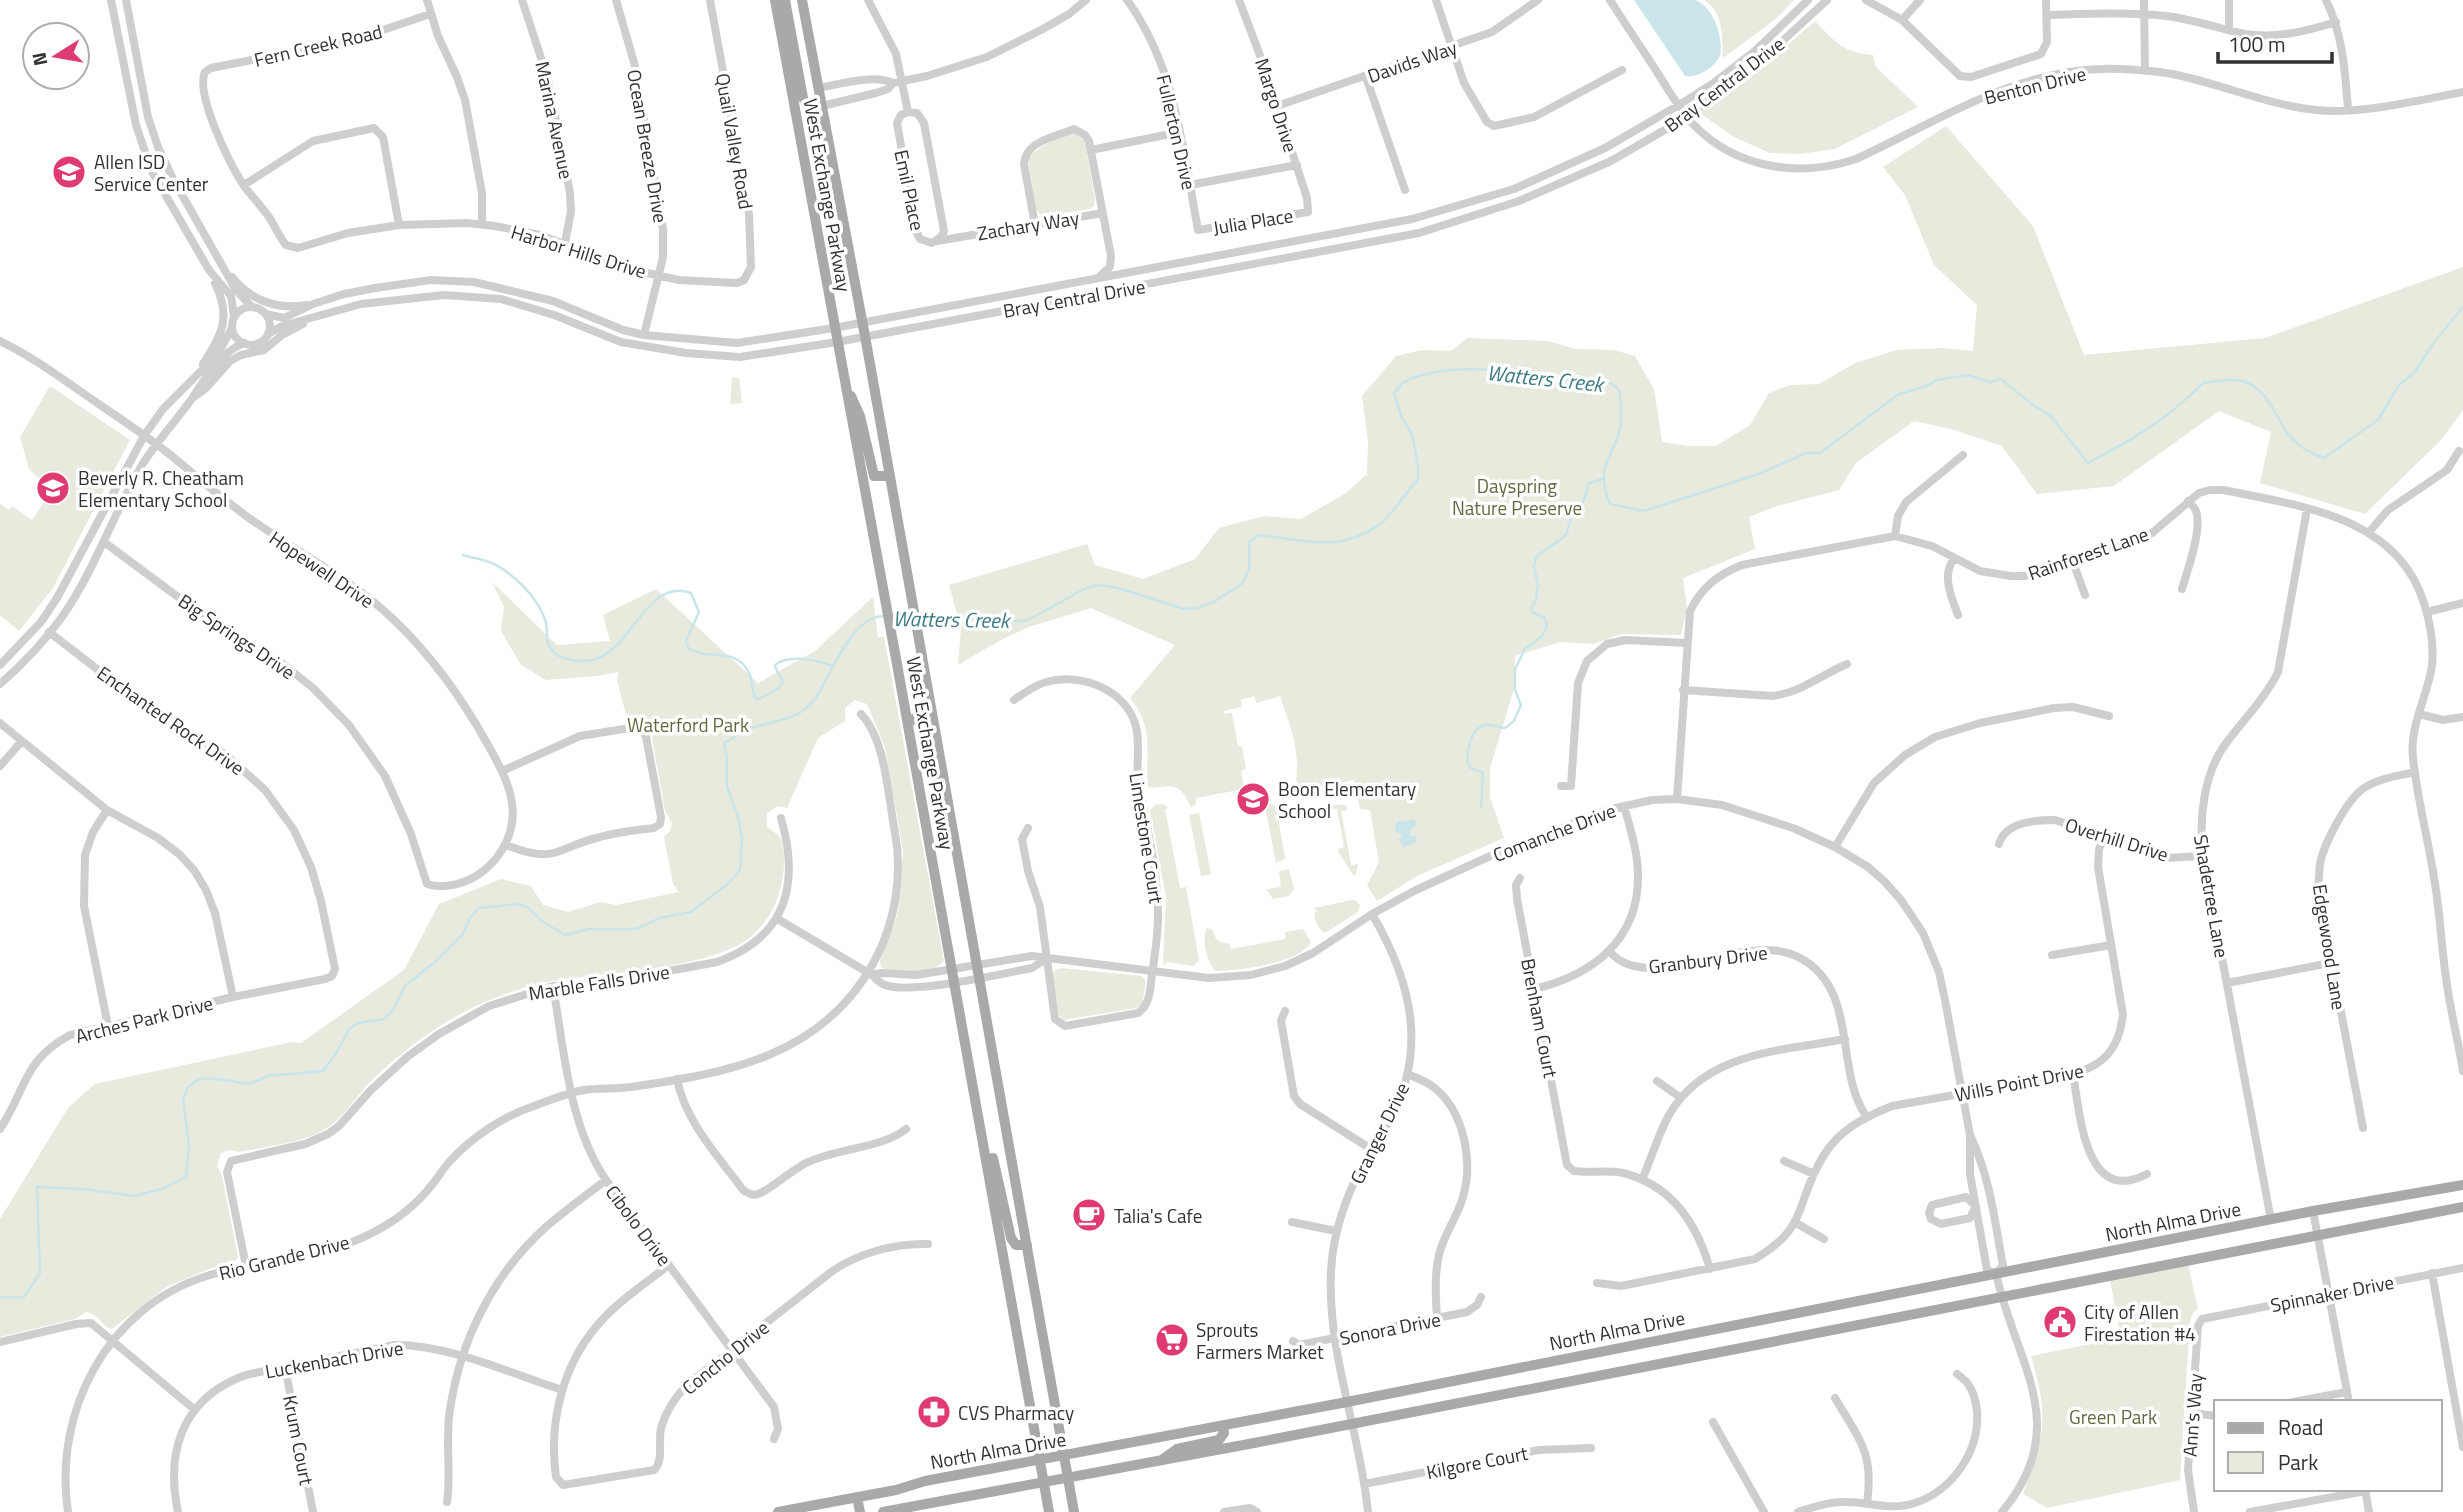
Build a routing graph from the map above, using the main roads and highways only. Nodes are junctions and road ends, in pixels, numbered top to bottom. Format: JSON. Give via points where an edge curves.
{"nodes":[{"id":1,"x":775,"y":0,"type":"edge"},
{"id":2,"x":785,"y":0,"type":"edge"},
{"id":3,"x":802,"y":1,"type":"edge"},
{"id":4,"x":822,"y":106,"type":"junction"},
{"id":5,"x":845,"y":385,"type":"junction"},
{"id":6,"x":890,"y":476,"type":"junction"},
{"id":7,"x":908,"y":722,"type":"junction"},
{"id":8,"x":953,"y":829,"type":"junction"},
{"id":9,"x":978,"y":1114,"type":"junction"},
{"id":10,"x":2463,"y":1185,"type":"edge"},
{"id":11,"x":2463,"y":1207,"type":"edge"},
{"id":12,"x":1027,"y":1245,"type":"junction"},
{"id":13,"x":1223,"y":1426,"type":"junction"},
{"id":14,"x":1064,"y":1456,"type":"junction"},
{"id":15,"x":1161,"y":1460,"type":"junction"},
{"id":16,"x":1038,"y":1461,"type":"junction"},
{"id":17,"x":1068,"y":1478,"type":"junction"},
{"id":18,"x":1044,"y":1482,"type":"junction"},
{"id":19,"x":857,"y":1497,"type":"junction"},
{"id":20,"x":778,"y":1512,"type":"edge"},
{"id":21,"x":860,"y":1512,"type":"edge"},
{"id":22,"x":883,"y":1512,"type":"edge"},
{"id":23,"x":1049,"y":1512,"type":"edge"},
{"id":24,"x":1074,"y":1512,"type":"edge"}],
"edges":[{"from":1,"to":5,"type":"main road","name":"West Exchange Parkway"},
{"from":2,"to":4,"type":"main road","via":[[803,99]]},
{"from":3,"to":4,"type":"main road","name":"West Exchange Parkway"},
{"from":4,"to":6,"type":"main road","name":"West Exchange Parkway"},
{"from":5,"to":6,"type":"main road","via":[[860,416],[874,476]]},
{"from":5,"to":7,"type":"main road","name":"West Exchange Parkway"},
{"from":6,"to":8,"type":"main road","name":"West Exchange Parkway"},
{"from":7,"to":8,"type":"main road","via":[[919,716],[925,720],[942,809]]},
{"from":7,"to":9,"type":"main road","name":"West Exchange Parkway"},
{"from":8,"to":12,"type":"main road","name":"West Exchange Parkway"},
{"from":9,"to":12,"type":"main road","via":[[992,1152],[1011,1238],[1018,1246]]},
{"from":9,"to":16,"type":"main road","name":"West Exchange Parkway"},
{"from":10,"to":13,"type":"main road","name":"North Alma Drive"},
{"from":11,"to":15,"type":"main road","name":"North Alma Drive"},
{"from":12,"to":14,"type":"main road","name":"West Exchange Parkway"},
{"from":13,"to":14,"type":"main road","name":"North Alma Drive"},
{"from":13,"to":15,"type":"main road","via":[[1219,1440],[1177,1449]]},
{"from":14,"to":16,"type":"main road","name":"North Alma Drive"},
{"from":14,"to":17,"type":"main road","name":"West Exchange Parkway"},
{"from":15,"to":17,"type":"main road","name":"North Alma Drive"},
{"from":16,"to":18,"type":"main road","name":"West Exchange Parkway"},
{"from":16,"to":19,"type":"main road","name":"North Alma Drive"},
{"from":17,"to":18,"type":"main road","name":"North Alma Drive"},
{"from":17,"to":24,"type":"main road","name":"West Exchange Parkway"},
{"from":18,"to":22,"type":"main road","name":"North Alma Drive"},
{"from":18,"to":23,"type":"main road","name":"West Exchange Parkway"},
{"from":19,"to":20,"type":"main road","name":"North Alma Drive"},
{"from":19,"to":21,"type":"main road"}]}
